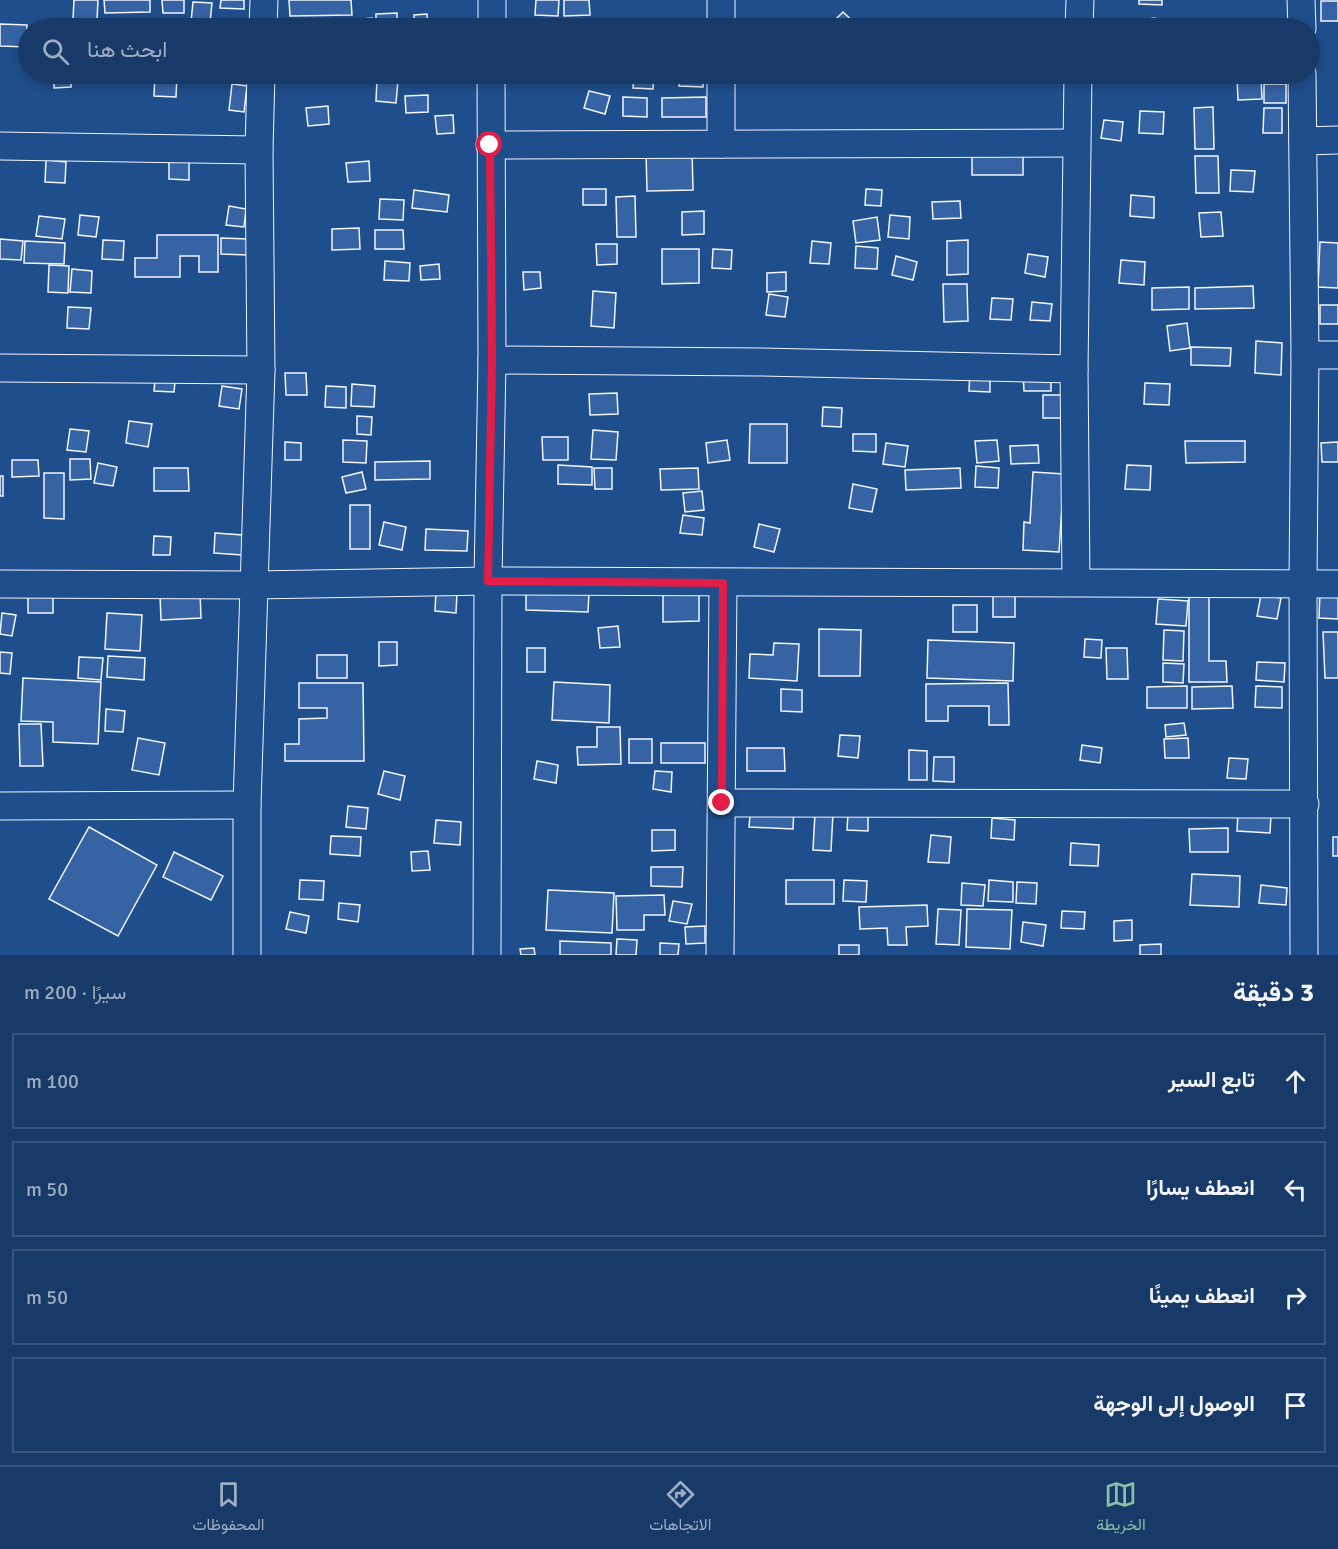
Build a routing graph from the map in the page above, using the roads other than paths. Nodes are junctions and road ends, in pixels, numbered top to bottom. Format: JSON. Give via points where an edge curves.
{"nodes":[{"id":1,"x":264,"y":0,"type":"edge"},
{"id":2,"x":492,"y":0,"type":"edge"},
{"id":3,"x":721,"y":0,"type":"edge"},
{"id":4,"x":1080,"y":0,"type":"edge"},
{"id":5,"x":1302,"y":0,"type":"edge"},
{"id":6,"x":263,"y":18,"type":"edge"},
{"id":7,"x":492,"y":18,"type":"edge"},
{"id":8,"x":721,"y":18,"type":"edge"},
{"id":9,"x":1079,"y":18,"type":"edge"},
{"id":10,"x":1302,"y":18,"type":"edge"},
{"id":11,"x":261,"y":84,"type":"edge"},
{"id":12,"x":491,"y":84,"type":"edge"},
{"id":13,"x":721,"y":84,"type":"edge"},
{"id":14,"x":1078,"y":84,"type":"edge"},
{"id":15,"x":1302,"y":84,"type":"edge"},
{"id":16,"x":1338,"y":140,"type":"edge"},
{"id":17,"x":1303,"y":141,"type":"junction"},
{"id":18,"x":1077,"y":143,"type":"junction"},
{"id":19,"x":721,"y":144,"type":"junction"},
{"id":20,"x":490,"y":145,"type":"junction"},
{"id":21,"x":0,"y":146,"type":"edge"},
{"id":22,"x":259,"y":150,"type":"junction"},
{"id":23,"x":1305,"y":355,"type":"junction"},
{"id":24,"x":1338,"y":355,"type":"edge"},
{"id":25,"x":492,"y":360,"type":"junction"},
{"id":26,"x":0,"y":368,"type":"edge"},
{"id":27,"x":1074,"y":369,"type":"junction"},
{"id":28,"x":261,"y":370,"type":"junction"},
{"id":29,"x":488,"y":581,"type":"junction"},
{"id":30,"x":1076,"y":582,"type":"junction"},
{"id":31,"x":723,"y":583,"type":"junction"},
{"id":32,"x":0,"y":584,"type":"edge"},
{"id":33,"x":1303,"y":584,"type":"junction"},
{"id":34,"x":1338,"y":584,"type":"edge"},
{"id":35,"x":254,"y":585,"type":"junction"},
{"id":36,"x":722,"y":803,"type":"junction"},
{"id":37,"x":1305,"y":804,"type":"junction"},
{"id":38,"x":247,"y":805,"type":"junction"},
{"id":39,"x":0,"y":806,"type":"edge"},
{"id":40,"x":247,"y":955,"type":"edge"},
{"id":41,"x":487,"y":955,"type":"edge"},
{"id":42,"x":720,"y":955,"type":"edge"},
{"id":43,"x":1304,"y":955,"type":"edge"}],
"edges":[{"from":1,"to":6,"type":"street"},
{"from":2,"to":7,"type":"street"},
{"from":3,"to":8,"type":"street"},
{"from":4,"to":9,"type":"street"},
{"from":5,"to":10,"type":"street"},
{"from":11,"to":22,"type":"street"},
{"from":12,"to":20,"type":"street"},
{"from":13,"to":19,"type":"street"},
{"from":14,"to":18,"type":"street"},
{"from":15,"to":17,"type":"street"},
{"from":16,"to":17,"type":"street"},
{"from":17,"to":23,"type":"street"},
{"from":18,"to":19,"type":"street"},
{"from":18,"to":27,"type":"street"},
{"from":19,"to":20,"type":"street"},
{"from":20,"to":25,"type":"street"},
{"from":21,"to":22,"type":"street"},
{"from":22,"to":28,"type":"street"},
{"from":23,"to":24,"type":"street"},
{"from":23,"to":33,"type":"street"},
{"from":25,"to":27,"type":"street"},
{"from":25,"to":29,"type":"street"},
{"from":26,"to":28,"type":"street"},
{"from":27,"to":30,"type":"street"},
{"from":28,"to":35,"type":"street"},
{"from":29,"to":31,"type":"street"},
{"from":29,"to":35,"type":"street"},
{"from":29,"to":41,"type":"street"},
{"from":30,"to":31,"type":"street"},
{"from":30,"to":33,"type":"street"},
{"from":31,"to":36,"type":"street"},
{"from":32,"to":35,"type":"street"},
{"from":33,"to":34,"type":"street"},
{"from":33,"to":37,"type":"street"},
{"from":35,"to":38,"type":"street"},
{"from":36,"to":37,"type":"street"},
{"from":36,"to":42,"type":"street"},
{"from":37,"to":43,"type":"street"},
{"from":38,"to":39,"type":"street"},
{"from":38,"to":40,"type":"street"}]}
